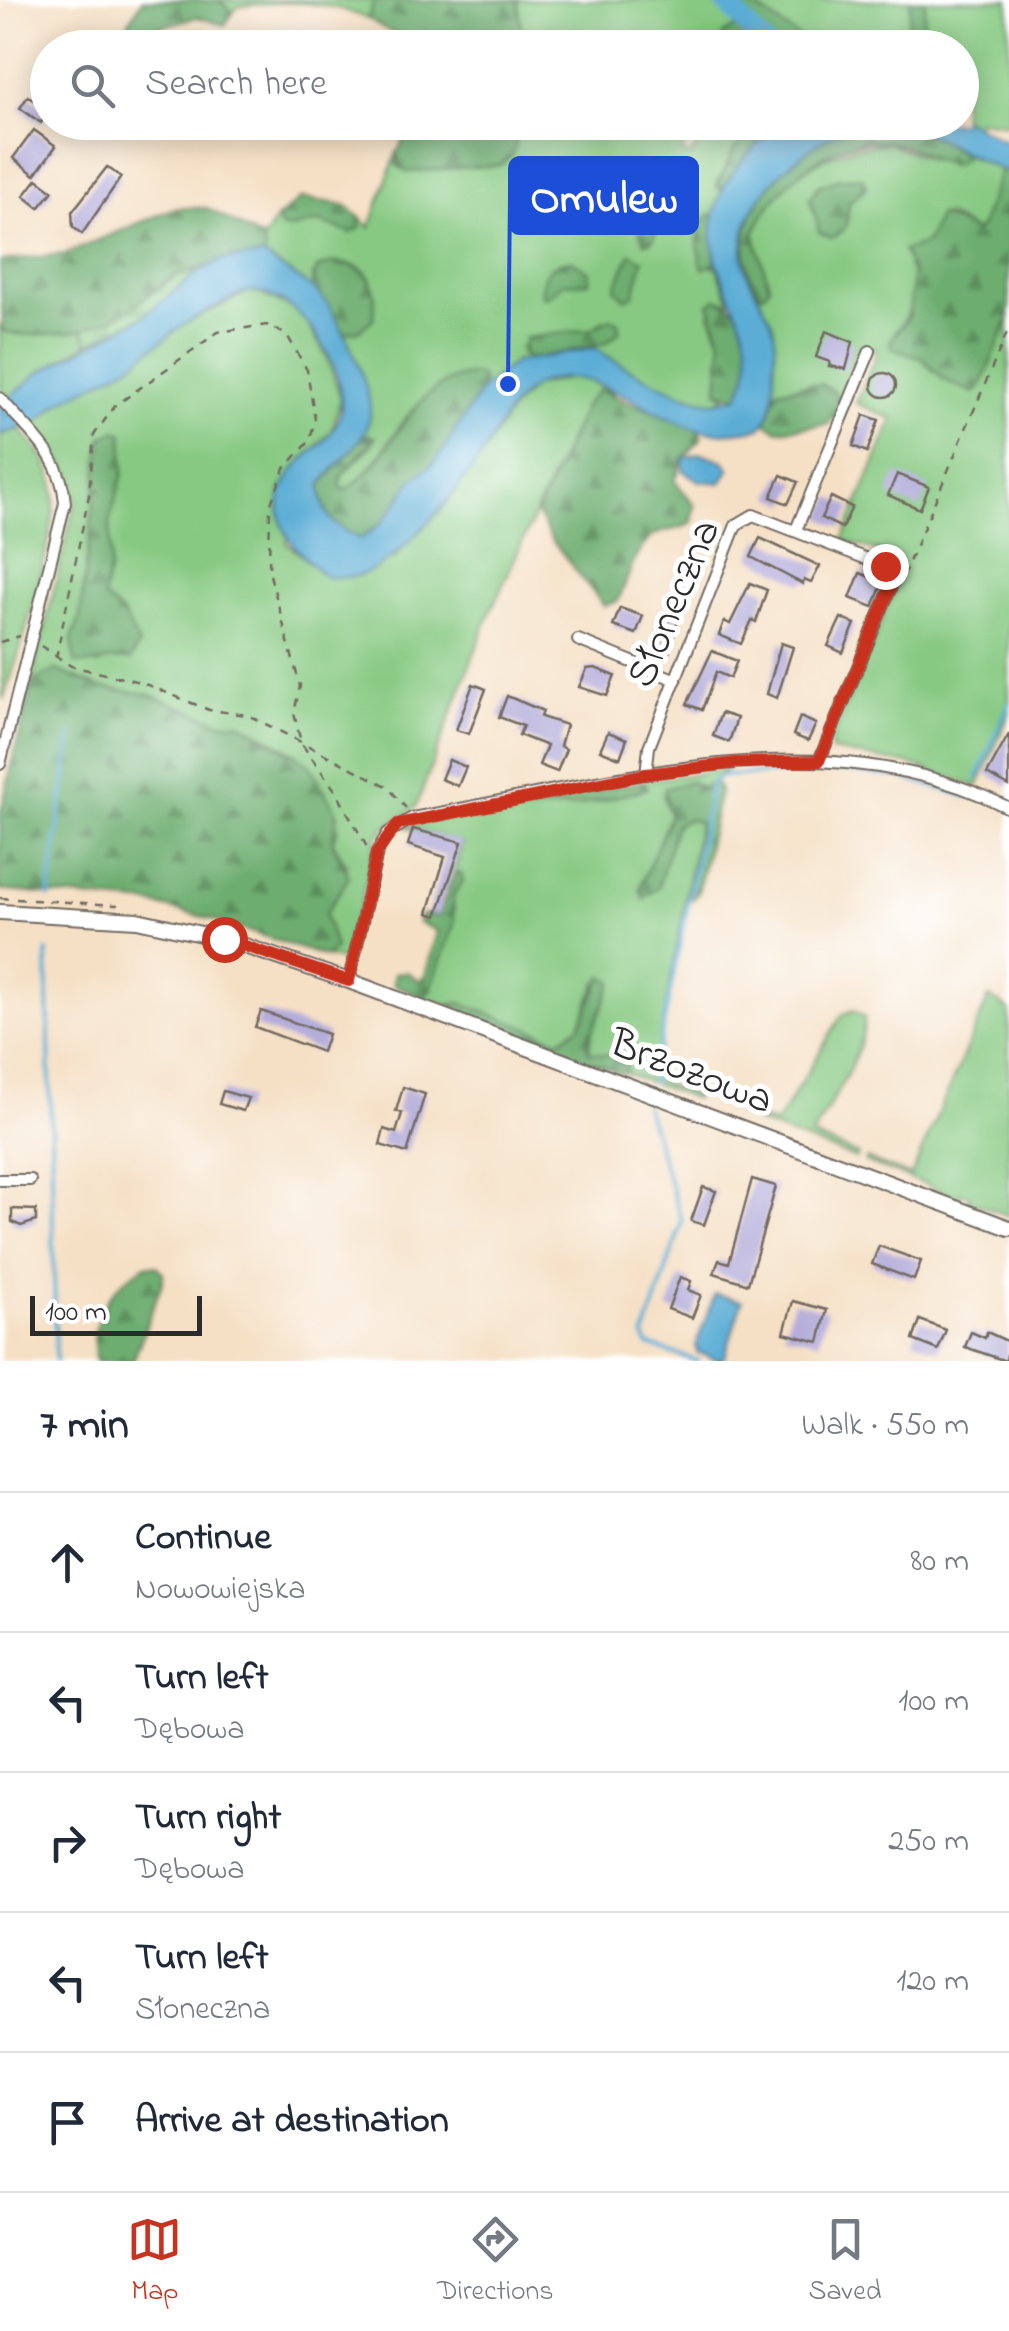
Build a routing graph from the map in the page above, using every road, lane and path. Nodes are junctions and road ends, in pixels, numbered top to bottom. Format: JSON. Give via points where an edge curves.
{"nodes":[{"id":1,"x":1009,"y":328,"type":"edge"},
{"id":2,"x":870,"y":351,"type":"dead end"},
{"id":3,"x":1,"y":398,"type":"edge"},
{"id":4,"x":796,"y":530,"type":"junction"},
{"id":5,"x":893,"y":582,"type":"junction"},
{"id":6,"x":33,"y":640,"type":"junction"},
{"id":7,"x":578,"y":640,"type":"dead end"},
{"id":8,"x":0,"y":642,"type":"edge"},
{"id":9,"x":56,"y":658,"type":"junction"},
{"id":10,"x":676,"y":680,"type":"junction"},
{"id":11,"x":301,"y":742,"type":"junction"},
{"id":12,"x":819,"y":761,"type":"junction"},
{"id":13,"x":0,"y":764,"type":"edge"},
{"id":14,"x":646,"y":774,"type":"junction"},
{"id":15,"x":1009,"y":808,"type":"edge"},
{"id":16,"x":412,"y":818,"type":"junction"},
{"id":17,"x":374,"y":862,"type":"junction"},
{"id":18,"x":0,"y":912,"type":"edge"},
{"id":19,"x":349,"y":981,"type":"junction"},
{"id":20,"x":0,"y":1180,"type":"edge"},
{"id":21,"x":30,"y":1180,"type":"dead end"},
{"id":22,"x":1009,"y":1228,"type":"edge"}],
"edges":[{"from":1,"to":5,"type":"path","via":[[910,568]]},
{"from":2,"to":4,"type":"street"},
{"from":3,"to":6,"type":"street","via":[[58,468],[65,504]]},
{"from":4,"to":5,"type":"street","name":"Słoneczna","via":[[885,566]]},
{"from":4,"to":10,"type":"street","name":"Słoneczna","via":[[753,515],[736,525]]},
{"from":5,"to":12,"type":"street"},
{"from":6,"to":8,"type":"path"},
{"from":6,"to":9,"type":"path"},
{"from":6,"to":13,"type":"street"},
{"from":7,"to":10,"type":"street"},
{"from":9,"to":11,"type":"path","via":[[210,710],[248,715]]},
{"from":9,"to":11,"type":"path","via":[[89,495],[94,436],[115,406],[218,332],[267,325],[287,335],[306,370],[315,420],[270,506],[269,571],[300,686],[294,712]]},
{"from":10,"to":14,"type":"street","name":"Słoneczna","via":[[649,747]]},
{"from":11,"to":16,"type":"path","via":[[387,786]]},
{"from":11,"to":17,"type":"path"},
{"from":12,"to":14,"type":"street"},
{"from":12,"to":15,"type":"street","via":[[907,768]]},
{"from":14,"to":16,"type":"street"},
{"from":16,"to":17,"type":"street","via":[[388,833]]},
{"from":17,"to":19,"type":"street"},
{"from":18,"to":19,"type":"main road","name":"Brzozowa","via":[[178,927]]},
{"from":19,"to":22,"type":"main road","name":"Brzozowa"},
{"from":20,"to":21,"type":"street"}]}
